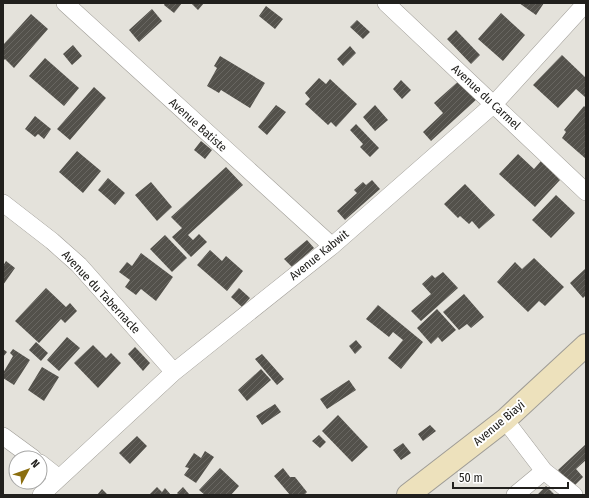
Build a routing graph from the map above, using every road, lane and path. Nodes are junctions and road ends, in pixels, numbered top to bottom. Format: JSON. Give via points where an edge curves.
{"nodes":[{"id":1,"x":65,"y":3,"type":"edge"},
{"id":2,"x":386,"y":3,"type":"edge"},
{"id":3,"x":586,"y":3,"type":"edge"},
{"id":4,"x":494,"y":104,"type":"junction"},
{"id":5,"x":586,"y":192,"type":"edge"},
{"id":6,"x":3,"y":203,"type":"edge"},
{"id":7,"x":332,"y":246,"type":"junction"},
{"id":8,"x":586,"y":345,"type":"edge"},
{"id":9,"x":174,"y":372,"type":"junction"},
{"id":10,"x":505,"y":420,"type":"junction"},
{"id":11,"x":3,"y":436,"type":"edge"},
{"id":12,"x":22,"y":450,"type":"edge"},
{"id":13,"x":48,"y":470,"type":"edge"},
{"id":14,"x":544,"y":471,"type":"junction"},
{"id":15,"x":59,"y":478,"type":"junction"},
{"id":16,"x":41,"y":495,"type":"edge"},
{"id":17,"x":408,"y":495,"type":"edge"},
{"id":18,"x":515,"y":495,"type":"edge"},
{"id":19,"x":574,"y":495,"type":"edge"}],
"edges":[{"from":1,"to":7,"type":"street","name":"Avenue Batiste"},
{"from":2,"to":4,"type":"street","name":"Avenue du Carmel"},
{"from":3,"to":4,"type":"street","name":"Avenue Kabwit"},
{"from":4,"to":5,"type":"street","name":"Avenue du Carmel"},
{"from":4,"to":7,"type":"street","name":"Avenue Kabwit"},
{"from":6,"to":9,"type":"street","name":"Avenue du Tabernacle","via":[[79,265]]},
{"from":7,"to":9,"type":"street","name":"Avenue Kabwit"},
{"from":8,"to":10,"type":"street","name":"Avenue Biayi"},
{"from":9,"to":15,"type":"street","name":"Avenue Kabwit"},
{"from":10,"to":14,"type":"street"},
{"from":10,"to":17,"type":"street","name":"Avenue Biayi"},
{"from":11,"to":12,"type":"street"},
{"from":13,"to":15,"type":"street"},
{"from":14,"to":18,"type":"street"},
{"from":14,"to":19,"type":"street"},
{"from":15,"to":16,"type":"street","name":"Avenue Kabwit"}]}
